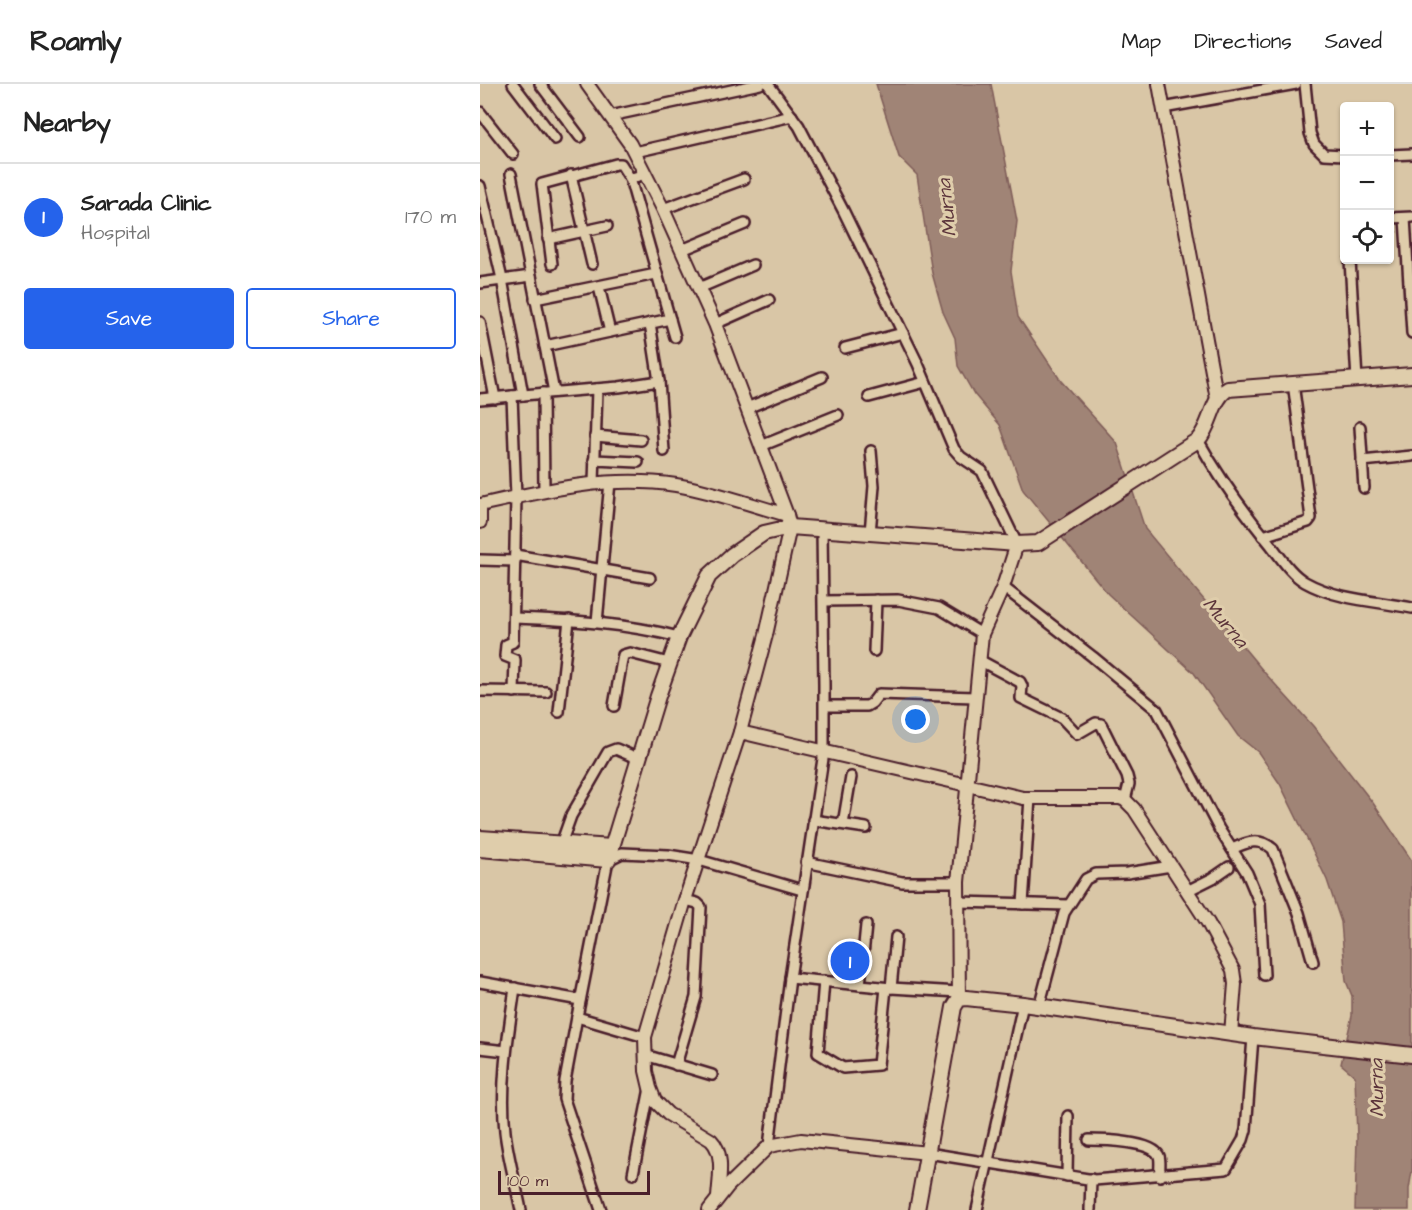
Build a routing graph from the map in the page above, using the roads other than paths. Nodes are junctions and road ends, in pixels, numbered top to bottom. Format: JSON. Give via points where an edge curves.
{"nodes":[{"id":1,"x":513,"y":84,"type":"edge"},
{"id":2,"x":540,"y":84,"type":"edge"},
{"id":3,"x":587,"y":84,"type":"edge"},
{"id":4,"x":760,"y":84,"type":"edge"},
{"id":5,"x":768,"y":84,"type":"edge"},
{"id":6,"x":1159,"y":84,"type":"edge"},
{"id":7,"x":1296,"y":84,"type":"edge"},
{"id":8,"x":1305,"y":84,"type":"edge"},
{"id":9,"x":1163,"y":108,"type":"junction"},
{"id":10,"x":480,"y":112,"type":"edge"},
{"id":11,"x":610,"y":116,"type":"junction"},
{"id":12,"x":792,"y":116,"type":"junction"},
{"id":13,"x":580,"y":137,"type":"dead end"},
{"id":14,"x":555,"y":139,"type":"dead end"},
{"id":15,"x":635,"y":152,"type":"junction"},
{"id":16,"x":513,"y":154,"type":"dead end"},
{"id":17,"x":1394,"y":154,"type":"edge"},
{"id":18,"x":1412,"y":154,"type":"edge"},
{"id":19,"x":1340,"y":155,"type":"edge"},
{"id":20,"x":511,"y":174,"type":"dead end"},
{"id":21,"x":645,"y":174,"type":"junction"},
{"id":22,"x":571,"y":175,"type":"junction"},
{"id":23,"x":744,"y":179,"type":"dead end"},
{"id":24,"x":631,"y":180,"type":"junction"},
{"id":25,"x":480,"y":186,"type":"edge"},
{"id":26,"x":663,"y":209,"type":"junction"},
{"id":27,"x":1409,"y":217,"type":"edge"},
{"id":28,"x":1394,"y":218,"type":"edge"},
{"id":29,"x":745,"y":224,"type":"dead end"},
{"id":30,"x":607,"y":226,"type":"dead end"},
{"id":31,"x":584,"y":231,"type":"junction"},
{"id":32,"x":548,"y":239,"type":"junction"},
{"id":33,"x":682,"y":250,"type":"junction"},
{"id":34,"x":552,"y":264,"type":"dead end"},
{"id":35,"x":592,"y":264,"type":"dead end"},
{"id":36,"x":1350,"y":264,"type":"edge"},
{"id":37,"x":753,"y":265,"type":"dead end"},
{"id":38,"x":657,"y":274,"type":"junction"},
{"id":39,"x":531,"y":276,"type":"junction"},
{"id":40,"x":502,"y":279,"type":"junction"},
{"id":41,"x":480,"y":283,"type":"edge"},
{"id":42,"x":599,"y":287,"type":"junction"},
{"id":43,"x":699,"y":288,"type":"junction"},
{"id":44,"x":535,"y":299,"type":"junction"},
{"id":45,"x":768,"y":300,"type":"dead end"},
{"id":46,"x":670,"y":319,"type":"junction"},
{"id":47,"x":480,"y":322,"type":"edge"},
{"id":48,"x":650,"y":323,"type":"junction"},
{"id":49,"x":715,"y":324,"type":"junction"},
{"id":50,"x":610,"y":332,"type":"junction"},
{"id":51,"x":903,"y":333,"type":"junction"},
{"id":52,"x":1412,"y":333,"type":"edge"},
{"id":53,"x":675,"y":337,"type":"dead end"},
{"id":54,"x":545,"y":345,"type":"junction"},
{"id":55,"x":845,"y":348,"type":"dead end"},
{"id":56,"x":1412,"y":375,"type":"edge"},
{"id":57,"x":822,"y":377,"type":"dead end"},
{"id":58,"x":1357,"y":380,"type":"junction"},
{"id":59,"x":659,"y":381,"type":"junction"},
{"id":60,"x":925,"y":382,"type":"junction"},
{"id":61,"x":1293,"y":383,"type":"junction"},
{"id":62,"x":597,"y":389,"type":"junction"},
{"id":63,"x":554,"y":392,"type":"junction"},
{"id":64,"x":543,"y":393,"type":"junction"},
{"id":65,"x":523,"y":395,"type":"junction"},
{"id":66,"x":512,"y":396,"type":"junction"},
{"id":67,"x":869,"y":397,"type":"dead end"},
{"id":68,"x":495,"y":398,"type":"junction"},
{"id":69,"x":480,"y":399,"type":"edge"},
{"id":70,"x":1217,"y":399,"type":"junction"},
{"id":71,"x":747,"y":408,"type":"junction"},
{"id":72,"x":838,"y":415,"type":"dead end"},
{"id":73,"x":1360,"y":427,"type":"dead end"},
{"id":74,"x":595,"y":436,"type":"junction"},
{"id":75,"x":641,"y":440,"type":"dead end"},
{"id":76,"x":1198,"y":440,"type":"junction"},
{"id":77,"x":761,"y":446,"type":"junction"},
{"id":78,"x":664,"y":451,"type":"dead end"},
{"id":79,"x":871,"y":451,"type":"dead end"},
{"id":80,"x":1412,"y":456,"type":"edge"},
{"id":81,"x":594,"y":460,"type":"junction"},
{"id":82,"x":1362,"y":461,"type":"junction"},
{"id":83,"x":638,"y":462,"type":"dead end"},
{"id":84,"x":610,"y":482,"type":"junction"},
{"id":85,"x":594,"y":483,"type":"junction"},
{"id":86,"x":1364,"y":488,"type":"dead end"},
{"id":87,"x":544,"y":491,"type":"junction"},
{"id":88,"x":480,"y":496,"type":"edge"},
{"id":89,"x":516,"y":497,"type":"junction"},
{"id":90,"x":480,"y":505,"type":"edge"},
{"id":91,"x":789,"y":521,"type":"junction"},
{"id":92,"x":480,"y":522,"type":"edge"},
{"id":93,"x":822,"y":529,"type":"junction"},
{"id":94,"x":870,"y":533,"type":"junction"},
{"id":95,"x":1263,"y":536,"type":"junction"},
{"id":96,"x":1017,"y":544,"type":"junction"},
{"id":97,"x":515,"y":558,"type":"junction"},
{"id":98,"x":480,"y":560,"type":"edge"},
{"id":99,"x":602,"y":569,"type":"junction"},
{"id":100,"x":651,"y":578,"type":"dead end"},
{"id":101,"x":1004,"y":587,"type":"junction"},
{"id":102,"x":876,"y":600,"type":"junction"},
{"id":103,"x":824,"y":601,"type":"junction"},
{"id":104,"x":1412,"y":608,"type":"edge"},
{"id":105,"x":514,"y":618,"type":"junction"},
{"id":106,"x":569,"y":620,"type":"junction"},
{"id":107,"x":597,"y":622,"type":"junction"},
{"id":108,"x":982,"y":634,"type":"junction"},
{"id":109,"x":679,"y":637,"type":"junction"},
{"id":110,"x":874,"y":651,"type":"dead end"},
{"id":111,"x":979,"y":660,"type":"junction"},
{"id":112,"x":669,"y":663,"type":"junction"},
{"id":113,"x":480,"y":691,"type":"edge"},
{"id":114,"x":514,"y":692,"type":"junction"},
{"id":115,"x":546,"y":692,"type":"dead end"},
{"id":116,"x":975,"y":697,"type":"junction"},
{"id":117,"x":614,"y":706,"type":"dead end"},
{"id":118,"x":825,"y":706,"type":"junction"},
{"id":119,"x":559,"y":712,"type":"dead end"},
{"id":120,"x":740,"y":732,"type":"junction"},
{"id":121,"x":824,"y":752,"type":"junction"},
{"id":122,"x":639,"y":759,"type":"junction"},
{"id":123,"x":851,"y":777,"type":"dead end"},
{"id":124,"x":967,"y":783,"type":"junction"},
{"id":125,"x":1030,"y":798,"type":"junction"},
{"id":126,"x":1125,"y":800,"type":"junction"},
{"id":127,"x":813,"y":820,"type":"junction"},
{"id":128,"x":843,"y":824,"type":"junction"},
{"id":129,"x":866,"y":828,"type":"dead end"},
{"id":130,"x":480,"y":838,"type":"edge"},
{"id":131,"x":561,"y":844,"type":"junction"},
{"id":132,"x":480,"y":849,"type":"edge"},
{"id":133,"x":1232,"y":849,"type":"junction"},
{"id":134,"x":614,"y":853,"type":"junction"},
{"id":135,"x":699,"y":860,"type":"junction"},
{"id":136,"x":806,"y":862,"type":"junction"},
{"id":137,"x":1171,"y":866,"type":"junction"},
{"id":138,"x":1229,"y":867,"type":"dead end"},
{"id":139,"x":958,"y":882,"type":"junction"},
{"id":140,"x":802,"y":890,"type":"junction"},
{"id":141,"x":1187,"y":891,"type":"junction"},
{"id":142,"x":685,"y":900,"type":"junction"},
{"id":143,"x":959,"y":902,"type":"junction"},
{"id":144,"x":1023,"y":904,"type":"junction"},
{"id":145,"x":1068,"y":905,"type":"junction"},
{"id":146,"x":866,"y":925,"type":"dead end"},
{"id":147,"x":896,"y":937,"type":"dead end"},
{"id":148,"x":1313,"y":962,"type":"dead end"},
{"id":149,"x":1264,"y":975,"type":"dead end"},
{"id":150,"x":790,"y":978,"type":"junction"},
{"id":151,"x":824,"y":981,"type":"junction"},
{"id":152,"x":480,"y":982,"type":"edge"},
{"id":153,"x":860,"y":985,"type":"junction"},
{"id":154,"x":515,"y":988,"type":"junction"},
{"id":155,"x":889,"y":988,"type":"junction"},
{"id":156,"x":959,"y":996,"type":"junction"},
{"id":157,"x":580,"y":1000,"type":"junction"},
{"id":158,"x":1023,"y":1004,"type":"junction"},
{"id":159,"x":1039,"y":1007,"type":"junction"},
{"id":160,"x":577,"y":1017,"type":"junction"},
{"id":161,"x":1231,"y":1034,"type":"junction"},
{"id":162,"x":645,"y":1037,"type":"junction"},
{"id":163,"x":1253,"y":1037,"type":"junction"},
{"id":164,"x":480,"y":1048,"type":"edge"},
{"id":165,"x":506,"y":1051,"type":"junction"},
{"id":166,"x":645,"y":1055,"type":"junction"},
{"id":167,"x":1412,"y":1055,"type":"edge"},
{"id":168,"x":676,"y":1065,"type":"junction"},
{"id":169,"x":712,"y":1076,"type":"dead end"},
{"id":170,"x":650,"y":1089,"type":"junction"},
{"id":171,"x":1068,"y":1116,"type":"dead end"},
{"id":172,"x":1089,"y":1140,"type":"dead end"},
{"id":173,"x":769,"y":1146,"type":"junction"},
{"id":174,"x":928,"y":1153,"type":"junction"},
{"id":175,"x":987,"y":1164,"type":"junction"},
{"id":176,"x":633,"y":1174,"type":"dead end"},
{"id":177,"x":1067,"y":1176,"type":"junction"},
{"id":178,"x":1160,"y":1176,"type":"junction"},
{"id":179,"x":1091,"y":1179,"type":"junction"},
{"id":180,"x":718,"y":1198,"type":"junction"},
{"id":181,"x":522,"y":1210,"type":"edge"},
{"id":182,"x":601,"y":1210,"type":"edge"},
{"id":183,"x":709,"y":1210,"type":"edge"},
{"id":184,"x":917,"y":1210,"type":"edge"},
{"id":185,"x":977,"y":1210,"type":"edge"},
{"id":186,"x":1090,"y":1210,"type":"edge"}],
"edges":[{"from":1,"to":14,"type":"street"},
{"from":2,"to":13,"type":"street"},
{"from":3,"to":11,"type":"street"},
{"from":4,"to":11,"type":"street"},
{"from":5,"to":12,"type":"street"},
{"from":6,"to":9,"type":"street"},
{"from":7,"to":9,"type":"street"},
{"from":8,"to":19,"type":"street","via":[[1311,139],[1324,154]]},
{"from":9,"to":70,"type":"street"},
{"from":10,"to":16,"type":"street"},
{"from":11,"to":15,"type":"street"},
{"from":12,"to":15,"type":"street"},
{"from":12,"to":51,"type":"street"},
{"from":15,"to":21,"type":"street"},
{"from":17,"to":18,"type":"street"},
{"from":20,"to":39,"type":"street"},
{"from":21,"to":24,"type":"street"},
{"from":21,"to":26,"type":"street"},
{"from":22,"to":24,"type":"street","via":[[621,164]]},
{"from":22,"to":31,"type":"street"},
{"from":22,"to":32,"type":"street","via":[[541,187]]},
{"from":23,"to":26,"type":"street"},
{"from":24,"to":38,"type":"street"},
{"from":25,"to":40,"type":"street"},
{"from":26,"to":33,"type":"street"},
{"from":27,"to":28,"type":"street"},
{"from":27,"to":52,"type":"street"},
{"from":29,"to":33,"type":"street"},
{"from":30,"to":31,"type":"street"},
{"from":31,"to":32,"type":"street"},
{"from":31,"to":35,"type":"street"},
{"from":32,"to":34,"type":"street"},
{"from":33,"to":43,"type":"street"},
{"from":36,"to":58,"type":"street"},
{"from":37,"to":43,"type":"street"},
{"from":38,"to":42,"type":"street"},
{"from":38,"to":46,"type":"street"},
{"from":39,"to":40,"type":"street"},
{"from":39,"to":44,"type":"street"},
{"from":40,"to":41,"type":"street"},
{"from":40,"to":65,"type":"street"},
{"from":42,"to":44,"type":"street"},
{"from":42,"to":50,"type":"street"},
{"from":43,"to":49,"type":"street"},
{"from":44,"to":54,"type":"street"},
{"from":45,"to":49,"type":"street"},
{"from":46,"to":48,"type":"street"},
{"from":46,"to":53,"type":"street"},
{"from":47,"to":68,"type":"street"},
{"from":48,"to":50,"type":"street"},
{"from":48,"to":59,"type":"street"},
{"from":49,"to":71,"type":"street"},
{"from":50,"to":54,"type":"street"},
{"from":51,"to":55,"type":"street"},
{"from":51,"to":60,"type":"street"},
{"from":54,"to":63,"type":"street"},
{"from":56,"to":58,"type":"main road"},
{"from":57,"to":71,"type":"street"},
{"from":58,"to":61,"type":"main road"},
{"from":59,"to":62,"type":"street"},
{"from":59,"to":78,"type":"street"},
{"from":60,"to":67,"type":"street"},
{"from":60,"to":96,"type":"street","via":[[954,449],[982,471]]},
{"from":61,"to":70,"type":"main road","via":[[1236,387],[1222,392]]},
{"from":61,"to":95,"type":"street","via":[[1311,518]]},
{"from":62,"to":63,"type":"street"},
{"from":62,"to":74,"type":"street"},
{"from":63,"to":64,"type":"street"},
{"from":64,"to":65,"type":"street"},
{"from":64,"to":87,"type":"street"},
{"from":65,"to":66,"type":"street"},
{"from":66,"to":68,"type":"street"},
{"from":66,"to":89,"type":"street"},
{"from":68,"to":69,"type":"street"},
{"from":70,"to":76,"type":"main road","via":[[1206,430]]},
{"from":71,"to":77,"type":"street"},
{"from":72,"to":77,"type":"street"},
{"from":73,"to":82,"type":"street"},
{"from":74,"to":75,"type":"street"},
{"from":74,"to":81,"type":"street"},
{"from":76,"to":95,"type":"street","via":[[1219,478]]},
{"from":76,"to":96,"type":"main road","via":[[1038,543]]},
{"from":77,"to":91,"type":"street"},
{"from":79,"to":94,"type":"street","via":[[874,486]]},
{"from":80,"to":82,"type":"street"},
{"from":81,"to":83,"type":"street"},
{"from":81,"to":85,"type":"street"},
{"from":82,"to":86,"type":"street"},
{"from":84,"to":85,"type":"street"},
{"from":84,"to":91,"type":"street","via":[[676,485]]},
{"from":84,"to":99,"type":"street"},
{"from":85,"to":87,"type":"street"},
{"from":87,"to":89,"type":"street"},
{"from":88,"to":90,"type":"street"},
{"from":89,"to":90,"type":"street"},
{"from":89,"to":97,"type":"street"},
{"from":90,"to":92,"type":"street"},
{"from":91,"to":93,"type":"main road"},
{"from":91,"to":109,"type":"main road","via":[[764,533],[718,566],[709,576]]},
{"from":91,"to":120,"type":"street","via":[[766,635]]},
{"from":93,"to":94,"type":"main road"},
{"from":93,"to":103,"type":"street"},
{"from":94,"to":96,"type":"main road"},
{"from":95,"to":104,"type":"street","via":[[1305,582],[1339,595]]},
{"from":96,"to":101,"type":"street"},
{"from":97,"to":98,"type":"street"},
{"from":97,"to":99,"type":"street"},
{"from":97,"to":105,"type":"street"},
{"from":99,"to":100,"type":"street"},
{"from":99,"to":107,"type":"street"},
{"from":101,"to":108,"type":"street"},
{"from":101,"to":133,"type":"street","via":[[1157,710]]},
{"from":102,"to":103,"type":"street"},
{"from":102,"to":108,"type":"street","via":[[939,608]]},
{"from":102,"to":110,"type":"street"},
{"from":103,"to":118,"type":"street"},
{"from":105,"to":106,"type":"street"},
{"from":105,"to":114,"type":"street","via":[[513,642],[506,645],[505,656],[515,660]]},
{"from":106,"to":107,"type":"street"},
{"from":106,"to":119,"type":"street"},
{"from":107,"to":109,"type":"street"},
{"from":108,"to":111,"type":"street"},
{"from":109,"to":112,"type":"main road"},
{"from":111,"to":116,"type":"street"},
{"from":111,"to":126,"type":"street","via":[[1020,682],[1021,698],[1062,718],[1077,734],[1095,723],[1101,724],[1129,784]]},
{"from":112,"to":117,"type":"street","via":[[630,653],[623,655]]},
{"from":112,"to":122,"type":"main road"},
{"from":113,"to":114,"type":"street"},
{"from":114,"to":115,"type":"street"},
{"from":116,"to":118,"type":"street","via":[[879,694],[867,706]]},
{"from":116,"to":124,"type":"street"},
{"from":118,"to":121,"type":"street"},
{"from":120,"to":121,"type":"street"},
{"from":120,"to":135,"type":"street"},
{"from":121,"to":124,"type":"street"},
{"from":121,"to":127,"type":"street"},
{"from":122,"to":131,"type":"street","via":[[616,749],[608,752],[571,816]]},
{"from":122,"to":134,"type":"main road"},
{"from":123,"to":128,"type":"street"},
{"from":124,"to":125,"type":"street"},
{"from":124,"to":139,"type":"street"},
{"from":125,"to":126,"type":"street"},
{"from":125,"to":144,"type":"street"},
{"from":126,"to":137,"type":"street"},
{"from":127,"to":128,"type":"street"},
{"from":127,"to":136,"type":"street"},
{"from":128,"to":129,"type":"street"},
{"from":130,"to":131,"type":"main road"},
{"from":131,"to":134,"type":"main road"},
{"from":132,"to":134,"type":"main road"},
{"from":133,"to":148,"type":"street","via":[[1253,840],[1273,849]]},
{"from":133,"to":149,"type":"street","via":[[1260,904]]},
{"from":134,"to":135,"type":"street"},
{"from":134,"to":157,"type":"street"},
{"from":135,"to":140,"type":"street"},
{"from":135,"to":142,"type":"street"},
{"from":136,"to":139,"type":"street","via":[[902,882]]},
{"from":136,"to":140,"type":"street"},
{"from":137,"to":141,"type":"street"},
{"from":137,"to":145,"type":"street","via":[[1091,875]]},
{"from":138,"to":141,"type":"street"},
{"from":139,"to":143,"type":"street"},
{"from":140,"to":150,"type":"street"},
{"from":141,"to":161,"type":"street","via":[[1233,970]]},
{"from":142,"to":162,"type":"street"},
{"from":142,"to":168,"type":"street","via":[[701,908],[697,984]]},
{"from":143,"to":144,"type":"street"},
{"from":143,"to":156,"type":"street"},
{"from":144,"to":145,"type":"street"},
{"from":145,"to":159,"type":"street"},
{"from":146,"to":153,"type":"street"},
{"from":147,"to":155,"type":"street"},
{"from":150,"to":151,"type":"street"},
{"from":150,"to":173,"type":"street"},
{"from":151,"to":153,"type":"street"},
{"from":151,"to":155,"type":"street","via":[[818,1053],[843,1068],[878,1065]]},
{"from":152,"to":154,"type":"street"},
{"from":153,"to":155,"type":"street"},
{"from":154,"to":157,"type":"street"},
{"from":154,"to":165,"type":"street"},
{"from":155,"to":156,"type":"street"},
{"from":156,"to":158,"type":"main road"},
{"from":156,"to":174,"type":"main road"},
{"from":157,"to":160,"type":"street"},
{"from":158,"to":159,"type":"main road"},
{"from":158,"to":175,"type":"street"},
{"from":159,"to":161,"type":"main road"},
{"from":160,"to":162,"type":"street"},
{"from":160,"to":182,"type":"street","via":[[564,1099]]},
{"from":161,"to":163,"type":"main road"},
{"from":162,"to":166,"type":"street"},
{"from":163,"to":167,"type":"main road"},
{"from":163,"to":178,"type":"street","via":[[1246,1130],[1229,1166]]},
{"from":164,"to":165,"type":"street"},
{"from":165,"to":181,"type":"street","via":[[505,1134]]},
{"from":166,"to":168,"type":"street"},
{"from":166,"to":170,"type":"street"},
{"from":168,"to":169,"type":"street"},
{"from":170,"to":176,"type":"street"},
{"from":170,"to":180,"type":"street","via":[[660,1108],[717,1145]]},
{"from":171,"to":177,"type":"street"},
{"from":172,"to":178,"type":"street","via":[[1131,1143],[1156,1152]]},
{"from":173,"to":174,"type":"street","via":[[801,1140]]},
{"from":173,"to":180,"type":"street"},
{"from":174,"to":175,"type":"street"},
{"from":174,"to":184,"type":"main road"},
{"from":175,"to":177,"type":"street"},
{"from":175,"to":185,"type":"street"},
{"from":177,"to":179,"type":"street"},
{"from":178,"to":179,"type":"street"},
{"from":179,"to":186,"type":"street"},
{"from":180,"to":183,"type":"street"}]}
